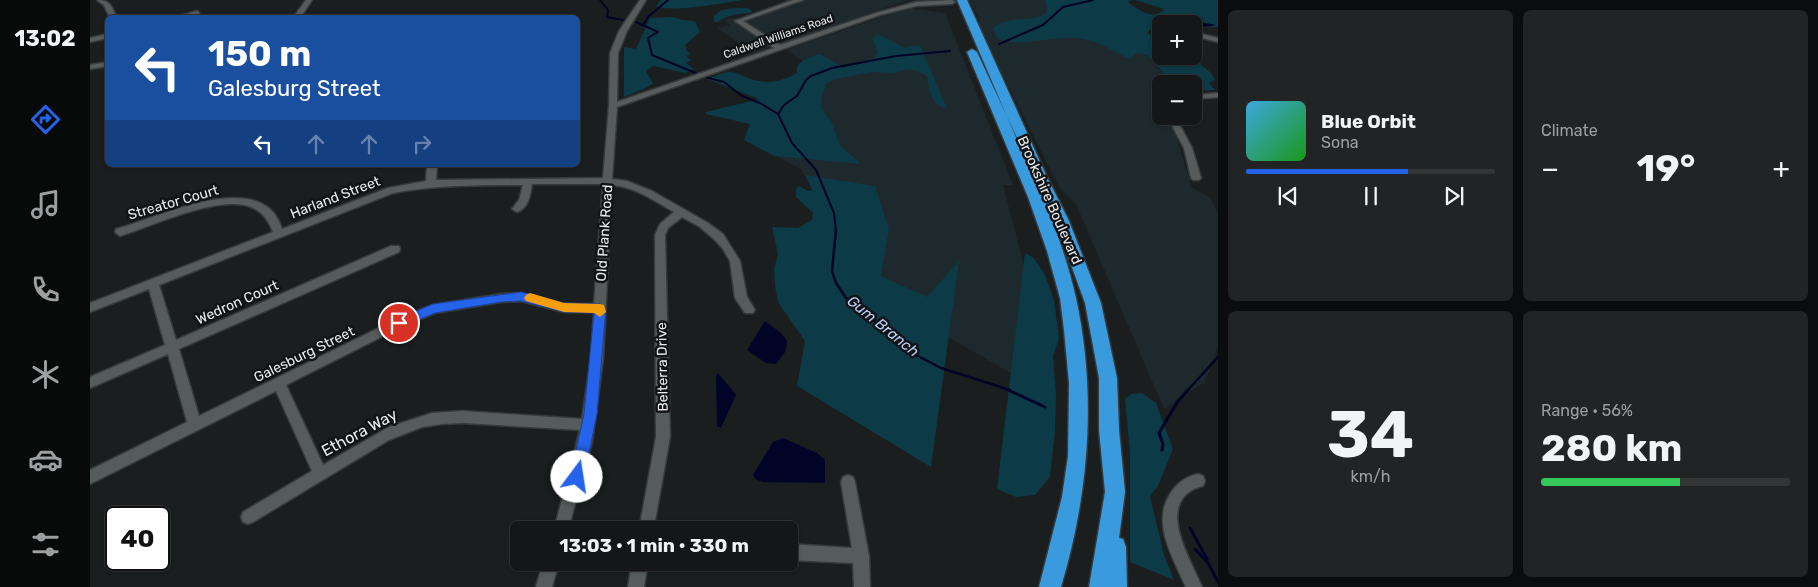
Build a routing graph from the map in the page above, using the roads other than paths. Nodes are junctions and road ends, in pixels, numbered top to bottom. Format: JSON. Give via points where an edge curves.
{"nodes":[{"id":1,"x":100,"y":0,"type":"edge"},
{"id":2,"x":309,"y":0,"type":"edge"},
{"id":3,"x":643,"y":0,"type":"edge"},
{"id":4,"x":800,"y":0,"type":"edge"},
{"id":5,"x":958,"y":0,"type":"edge"},
{"id":6,"x":197,"y":13,"type":"dead end"},
{"id":7,"x":113,"y":15,"type":"edge"},
{"id":8,"x":189,"y":15,"type":"edge"},
{"id":9,"x":298,"y":15,"type":"edge"},
{"id":10,"x":1202,"y":36,"type":"edge"},
{"id":11,"x":105,"y":37,"type":"edge"},
{"id":12,"x":90,"y":40,"type":"edge"},
{"id":13,"x":1218,"y":40,"type":"edge"},
{"id":14,"x":779,"y":48,"type":"junction"},
{"id":15,"x":105,"y":64,"type":"edge"},
{"id":16,"x":90,"y":67,"type":"edge"},
{"id":17,"x":1218,"y":95,"type":"edge"},
{"id":18,"x":1202,"y":96,"type":"edge"},
{"id":19,"x":613,"y":106,"type":"junction"},
{"id":20,"x":1176,"y":125,"type":"edge"},
{"id":21,"x":432,"y":167,"type":"edge"},
{"id":22,"x":1196,"y":178,"type":"dead end"},
{"id":23,"x":607,"y":181,"type":"junction"},
{"id":24,"x":528,"y":182,"type":"junction"},
{"id":25,"x":431,"y":183,"type":"junction"},
{"id":26,"x":517,"y":209,"type":"dead end"},
{"id":27,"x":681,"y":212,"type":"junction"},
{"id":28,"x":120,"y":232,"type":"dead end"},
{"id":29,"x":279,"y":233,"type":"junction"},
{"id":30,"x":395,"y":249,"type":"dead end"},
{"id":31,"x":153,"y":283,"type":"junction"},
{"id":32,"x":90,"y":308,"type":"edge"},
{"id":33,"x":600,"y":308,"type":"junction"},
{"id":34,"x":749,"y":310,"type":"dead end"},
{"id":35,"x":171,"y":347,"type":"junction"},
{"id":36,"x":90,"y":383,"type":"edge"},
{"id":37,"x":278,"y":384,"type":"junction"},
{"id":38,"x":195,"y":425,"type":"junction"},
{"id":39,"x":588,"y":425,"type":"junction"},
{"id":40,"x":320,"y":473,"type":"junction"},
{"id":41,"x":90,"y":477,"type":"edge"},
{"id":42,"x":1198,"y":481,"type":"dead end"},
{"id":43,"x":848,"y":482,"type":"dead end"},
{"id":44,"x":1115,"y":492,"type":"junction"},
{"id":45,"x":248,"y":518,"type":"dead end"},
{"id":46,"x":564,"y":521,"type":"edge"},
{"id":47,"x":648,"y":521,"type":"edge"},
{"id":48,"x":798,"y":552,"type":"edge"},
{"id":49,"x":861,"y":556,"type":"junction"},
{"id":50,"x":548,"y":571,"type":"edge"},
{"id":51,"x":639,"y":571,"type":"edge"},
{"id":52,"x":544,"y":587,"type":"edge"},
{"id":53,"x":636,"y":587,"type":"edge"},
{"id":54,"x":862,"y":587,"type":"edge"},
{"id":55,"x":1050,"y":587,"type":"edge"},
{"id":56,"x":1100,"y":587,"type":"edge"},
{"id":57,"x":1116,"y":587,"type":"edge"},
{"id":58,"x":1194,"y":587,"type":"edge"}],
"edges":[{"from":1,"to":7,"type":"street","via":[[108,4]]},
{"from":2,"to":9,"type":"street"},
{"from":3,"to":19,"type":"street","name":"Old Plank Road","via":[[616,45]]},
{"from":4,"to":14,"type":"street","via":[[738,22]]},
{"from":5,"to":14,"type":"street","name":"Caldwell Williams Road","via":[[896,8]]},
{"from":5,"to":44,"type":"highway","name":"Brookshire Boulevard","via":[[962,17],[979,38],[1062,221],[1093,303],[1108,378]]},
{"from":5,"to":55,"type":"highway","name":"Brookshire Boulevard","via":[[1035,197],[1068,298],[1076,354],[1078,456],[1072,497]]},
{"from":6,"to":8,"type":"street"},
{"from":10,"to":13,"type":"street"},
{"from":11,"to":12,"type":"street"},
{"from":14,"to":19,"type":"street","name":"Caldwell Williams Road"},
{"from":15,"to":16,"type":"street"},
{"from":17,"to":18,"type":"street"},
{"from":19,"to":23,"type":"street","name":"Old Plank Road"},
{"from":20,"to":22,"type":"street","via":[[1188,148]]},
{"from":21,"to":25,"type":"street"},
{"from":23,"to":24,"type":"street","name":"Harland Street"},
{"from":23,"to":27,"type":"street","name":"Harland Street","via":[[635,186]]},
{"from":23,"to":33,"type":"street","name":"Old Plank Road"},
{"from":24,"to":25,"type":"street","name":"Harland Street"},
{"from":24,"to":26,"type":"street","via":[[524,201]]},
{"from":25,"to":29,"type":"street","name":"Harland Street","via":[[382,193]]},
{"from":27,"to":34,"type":"street","name":"Harland Street","via":[[704,225],[727,247],[735,261],[741,298]]},
{"from":27,"to":47,"type":"street","name":"Belterra Drive","via":[[664,226],[660,235],[663,437]]},
{"from":28,"to":29,"type":"street","name":"Streator Court","via":[[205,204],[229,200],[262,208]]},
{"from":29,"to":31,"type":"street","name":"Harland Street"},
{"from":30,"to":35,"type":"street","name":"Wedron Court"},
{"from":31,"to":32,"type":"street","name":"Harland Street"},
{"from":31,"to":35,"type":"street"},
{"from":33,"to":37,"type":"street","name":"Galesburg Street","via":[[564,308],[521,297],[433,309]]},
{"from":33,"to":39,"type":"street","name":"Old Plank Road"},
{"from":35,"to":36,"type":"street","name":"Wedron Court"},
{"from":35,"to":38,"type":"street"},
{"from":37,"to":38,"type":"street","name":"Galesburg Street"},
{"from":37,"to":40,"type":"street"},
{"from":38,"to":41,"type":"street","name":"Galesburg Street"},
{"from":39,"to":40,"type":"street","name":"Ethora Way","via":[[463,416],[434,418],[394,431]]},
{"from":39,"to":46,"type":"street","name":"Old Plank Road"},
{"from":40,"to":45,"type":"street","name":"Ethora Way"},
{"from":42,"to":58,"type":"street","via":[[1180,491],[1169,511],[1171,529]]},
{"from":43,"to":49,"type":"street"},
{"from":44,"to":56,"type":"highway","name":"Brookshire Boulevard"},
{"from":44,"to":57,"type":"highway"},
{"from":48,"to":49,"type":"street"},
{"from":49,"to":54,"type":"street"},
{"from":50,"to":52,"type":"street"},
{"from":51,"to":53,"type":"street"}]}
